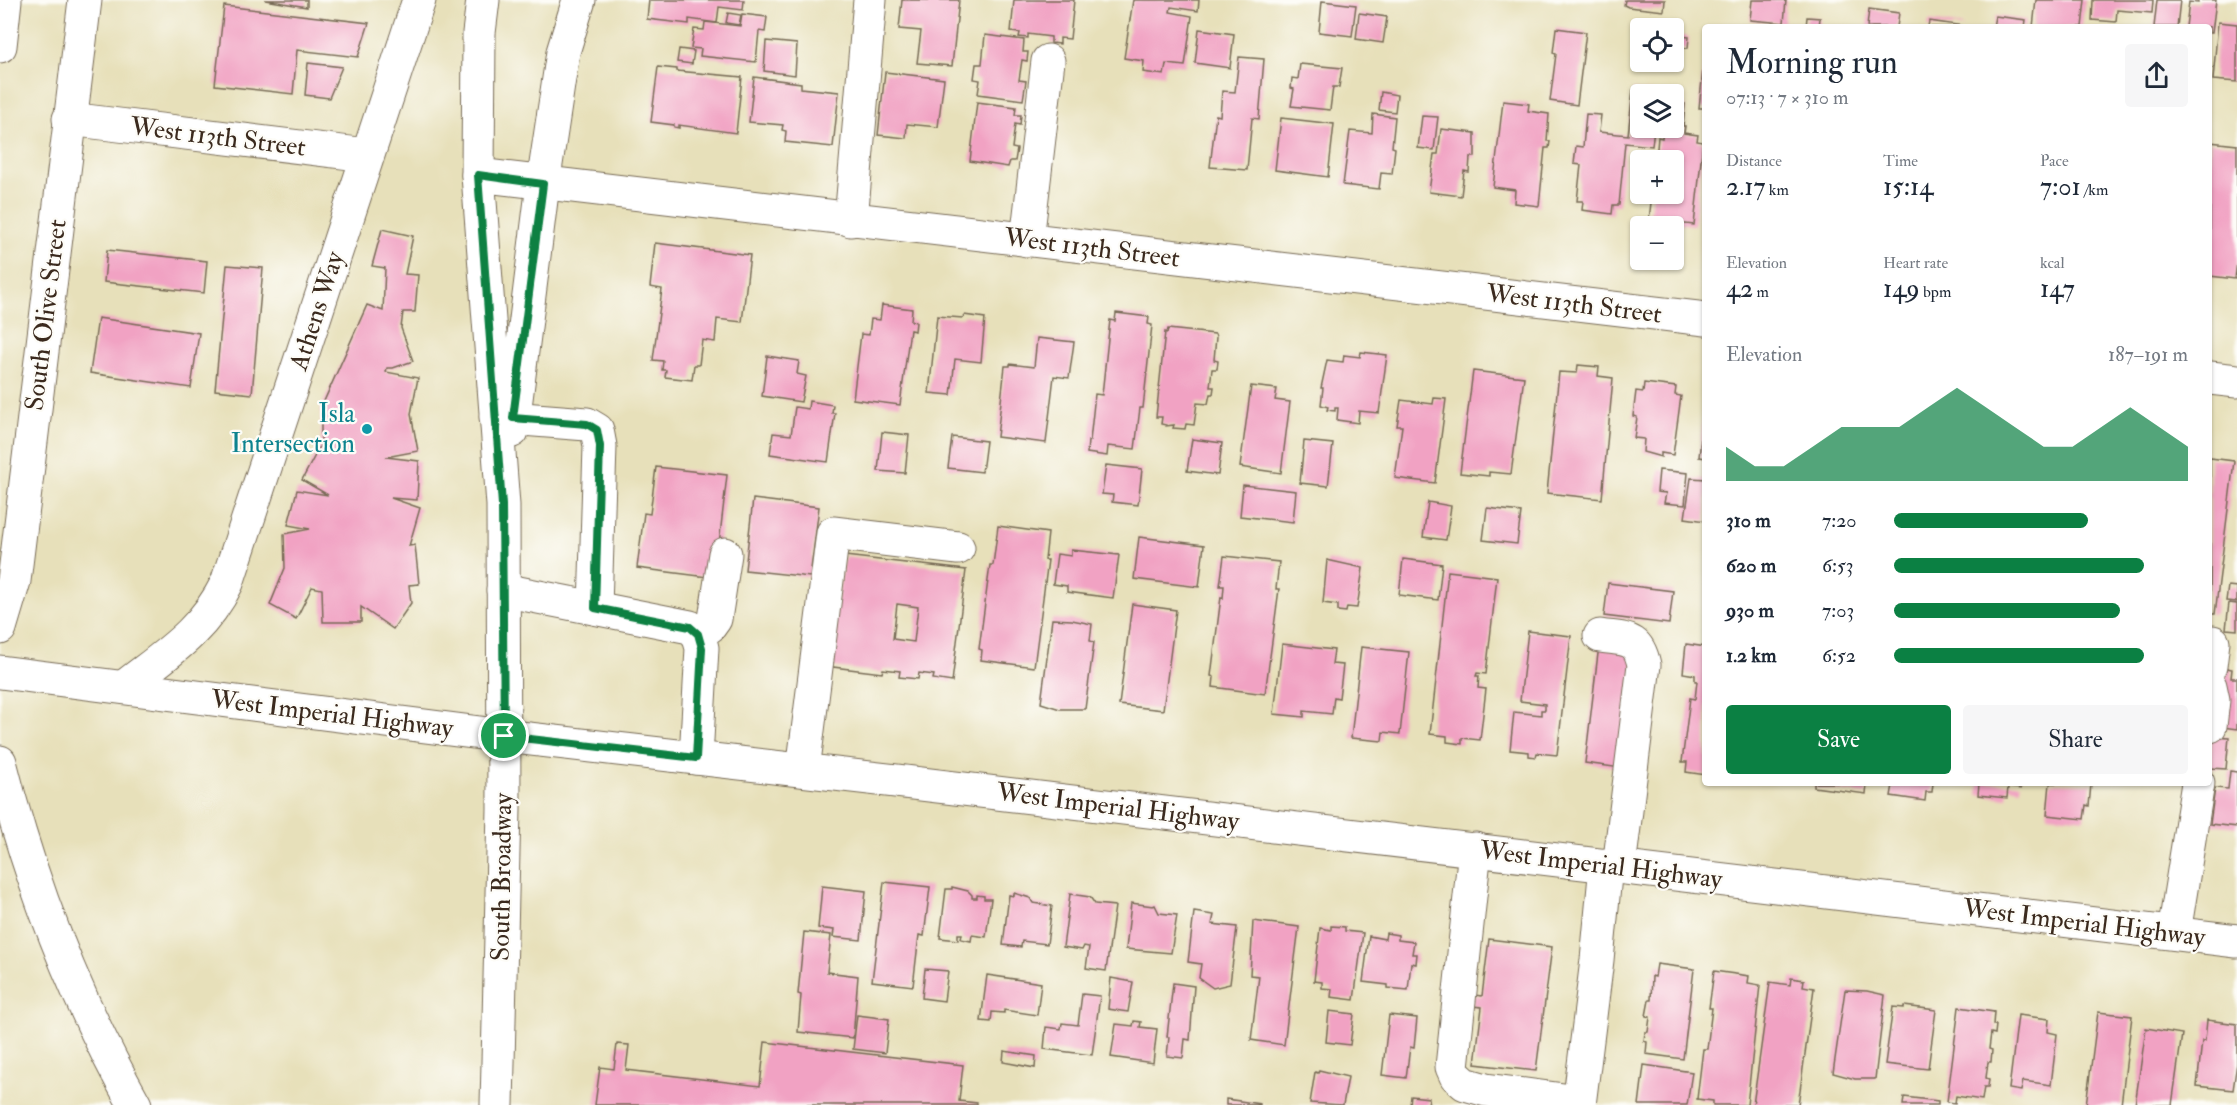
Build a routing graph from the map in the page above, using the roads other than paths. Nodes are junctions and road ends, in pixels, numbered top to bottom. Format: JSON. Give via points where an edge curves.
{"nodes":[{"id":1,"x":5,"y":0,"type":"edge"},
{"id":2,"x":85,"y":0,"type":"edge"},
{"id":3,"x":418,"y":0,"type":"edge"},
{"id":4,"x":483,"y":0,"type":"edge"},
{"id":5,"x":579,"y":0,"type":"edge"},
{"id":6,"x":870,"y":0,"type":"edge"},
{"id":7,"x":0,"y":46,"type":"edge"},
{"id":8,"x":1048,"y":61,"type":"dead end"},
{"id":9,"x":69,"y":119,"type":"junction"},
{"id":10,"x":367,"y":155,"type":"junction"},
{"id":11,"x":478,"y":175,"type":"junction"},
{"id":12,"x":543,"y":184,"type":"junction"},
{"id":13,"x":851,"y":220,"type":"junction"},
{"id":14,"x":1027,"y":240,"type":"junction"},
{"id":15,"x":1702,"y":319,"type":"edge"},
{"id":16,"x":2212,"y":378,"type":"edge"},
{"id":17,"x":2237,"y":381,"type":"edge"},
{"id":18,"x":505,"y":418,"type":"junction"},
{"id":19,"x":958,"y":548,"type":"dead end"},
{"id":20,"x":725,"y":554,"type":"dead end"},
{"id":21,"x":503,"y":590,"type":"junction"},
{"id":22,"x":595,"y":608,"type":"junction"},
{"id":23,"x":0,"y":628,"type":"edge"},
{"id":24,"x":698,"y":634,"type":"junction"},
{"id":25,"x":1600,"y":636,"type":"dead end"},
{"id":26,"x":0,"y":672,"type":"edge"},
{"id":27,"x":124,"y":687,"type":"junction"},
{"id":28,"x":504,"y":736,"type":"junction"},
{"id":29,"x":696,"y":758,"type":"junction"},
{"id":30,"x":0,"y":762,"type":"edge"},
{"id":31,"x":803,"y":770,"type":"junction"},
{"id":32,"x":2198,"y":786,"type":"edge"},
{"id":33,"x":1475,"y":849,"type":"junction"},
{"id":34,"x":1612,"y":866,"type":"junction"},
{"id":35,"x":2174,"y":933,"type":"junction"},
{"id":36,"x":2237,"y":941,"type":"edge"},
{"id":37,"x":1579,"y":1104,"type":"edge"},
{"id":38,"x":135,"y":1105,"type":"edge"},
{"id":39,"x":497,"y":1105,"type":"edge"}],
"edges":[{"from":1,"to":7,"type":"main road"},
{"from":2,"to":9,"type":"main road","name":"South Olive Street"},
{"from":3,"to":10,"type":"main road","name":"Athens Way"},
{"from":4,"to":11,"type":"main road","name":"South Broadway","via":[[479,33]]},
{"from":5,"to":12,"type":"main road","name":"South Broadway","via":[[563,52]]},
{"from":6,"to":13,"type":"main road"},
{"from":8,"to":14,"type":"main road"},
{"from":9,"to":10,"type":"main road","name":"West 113th Street"},
{"from":9,"to":23,"type":"main road","name":"South Olive Street","via":[[14,581]]},
{"from":10,"to":27,"type":"main road","name":"Athens Way","via":[[227,583],[212,612],[196,629]]},
{"from":11,"to":12,"type":"main road","name":"West 113th Street"},
{"from":11,"to":18,"type":"main road","name":"South Broadway"},
{"from":12,"to":13,"type":"main road","name":"West 113th Street"},
{"from":12,"to":18,"type":"main road","name":"South Broadway"},
{"from":13,"to":14,"type":"main road","name":"West 113th Street"},
{"from":14,"to":15,"type":"main road","name":"West 113th Street"},
{"from":16,"to":17,"type":"main road"},
{"from":18,"to":21,"type":"main road","name":"South Broadway"},
{"from":18,"to":22,"type":"main road","via":[[587,424],[597,430],[600,446]]},
{"from":19,"to":31,"type":"main road","via":[[833,533]]},
{"from":20,"to":24,"type":"main road","via":[[715,620]]},
{"from":21,"to":22,"type":"main road"},
{"from":21,"to":28,"type":"main road","name":"South Broadway"},
{"from":22,"to":24,"type":"main road","via":[[690,627]]},
{"from":24,"to":29,"type":"main road","via":[[702,648]]},
{"from":25,"to":34,"type":"main road","via":[[1632,640],[1639,647],[1644,665]]},
{"from":26,"to":27,"type":"main road","name":"West Imperial Highway"},
{"from":27,"to":28,"type":"main road","name":"West Imperial Highway"},
{"from":28,"to":29,"type":"main road","name":"West Imperial Highway"},
{"from":28,"to":39,"type":"main road","name":"South Broadway"},
{"from":29,"to":31,"type":"main road","name":"West Imperial Highway"},
{"from":30,"to":38,"type":"main road","via":[[52,927],[81,998]]},
{"from":31,"to":33,"type":"main road","name":"West Imperial Highway"},
{"from":32,"to":35,"type":"main road"},
{"from":33,"to":34,"type":"main road","name":"West Imperial Highway"},
{"from":33,"to":37,"type":"main road","via":[[1452,1067],[1466,1084],[1486,1090]]},
{"from":34,"to":35,"type":"main road","name":"West Imperial Highway"},
{"from":34,"to":37,"type":"main road"},
{"from":35,"to":36,"type":"main road","name":"West Imperial Highway"}]}
